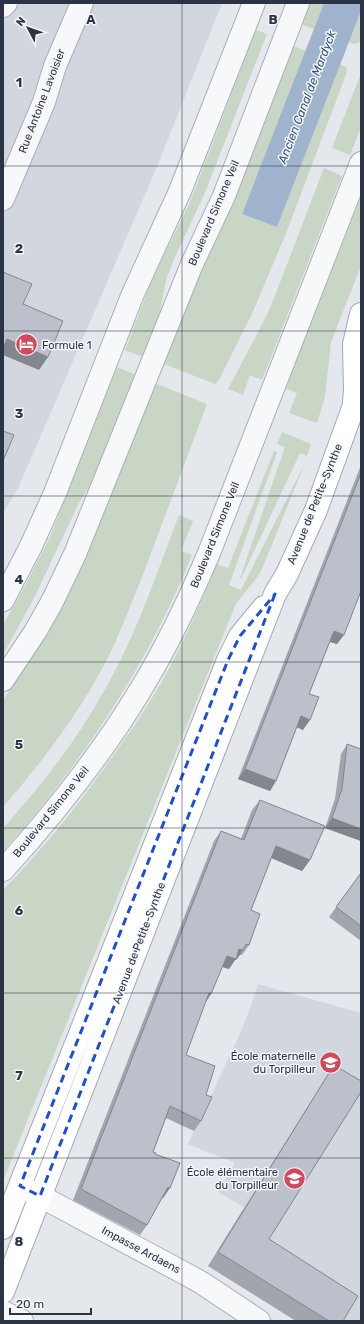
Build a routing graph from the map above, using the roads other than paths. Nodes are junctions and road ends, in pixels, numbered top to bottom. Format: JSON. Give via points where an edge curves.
{"nodes":[{"id":1,"x":6,"y":3,"type":"edge"},
{"id":2,"x":82,"y":3,"type":"edge"},
{"id":3,"x":254,"y":3,"type":"edge"},
{"id":4,"x":298,"y":3,"type":"edge"},
{"id":5,"x":3,"y":6,"type":"edge"},
{"id":6,"x":361,"y":163,"type":"edge"},
{"id":7,"x":3,"y":199,"type":"edge"},
{"id":8,"x":361,"y":314,"type":"edge"},
{"id":9,"x":357,"y":357,"type":"edge"},
{"id":10,"x":361,"y":386,"type":"edge"},
{"id":11,"x":352,"y":412,"type":"junction"},
{"id":12,"x":275,"y":594,"type":"junction"},
{"id":13,"x":3,"y":600,"type":"edge"},
{"id":14,"x":3,"y":680,"type":"edge"},
{"id":15,"x":3,"y":870,"type":"edge"},
{"id":16,"x":20,"y":1186,"type":"junction"},
{"id":17,"x":40,"y":1196,"type":"junction"},
{"id":18,"x":3,"y":1228,"type":"edge"},
{"id":19,"x":3,"y":1292,"type":"edge"},
{"id":20,"x":3,"y":1312,"type":"edge"},
{"id":21,"x":22,"y":1321,"type":"edge"},
{"id":22,"x":258,"y":1321,"type":"edge"}],
"edges":[{"from":1,"to":5,"type":"street"},
{"from":2,"to":7,"type":"street","name":"Rue Antoine Lavoisier"},
{"from":3,"to":13,"type":"street","via":[[180,191],[137,284],[55,493]]},
{"from":4,"to":14,"type":"street","name":"Boulevard Simone Veil","via":[[224,196],[192,264],[75,554],[35,632]]},
{"from":6,"to":15,"type":"street","name":"Boulevard Simone Veil","via":[[209,553],[180,620],[112,735],[58,807]]},
{"from":8,"to":9,"type":"main road","name":"Avenue de Petite-Synthe","via":[[355,337]]},
{"from":9,"to":11,"type":"main road","name":"Avenue de Petite-Synthe"},
{"from":10,"to":11,"type":"main road","name":"Avenue de Petite-Synthe"},
{"from":11,"to":12,"type":"main road","name":"Avenue de Petite-Synthe","via":[[316,510],[287,574]]},
{"from":12,"to":16,"type":"main road","name":"Avenue de Petite-Synthe","via":[[240,636],[228,660]]},
{"from":12,"to":17,"type":"main road","name":"Avenue de Petite-Synthe"},
{"from":16,"to":17,"type":"street","name":"Impasse Ardaens"},
{"from":16,"to":18,"type":"main road","name":"Avenue de Petite-Synthe"},
{"from":17,"to":19,"type":"main road","name":"Avenue de Petite-Synthe"},
{"from":17,"to":22,"type":"street","name":"Impasse Ardaens","via":[[190,1276]]},
{"from":20,"to":21,"type":"street"}]}
